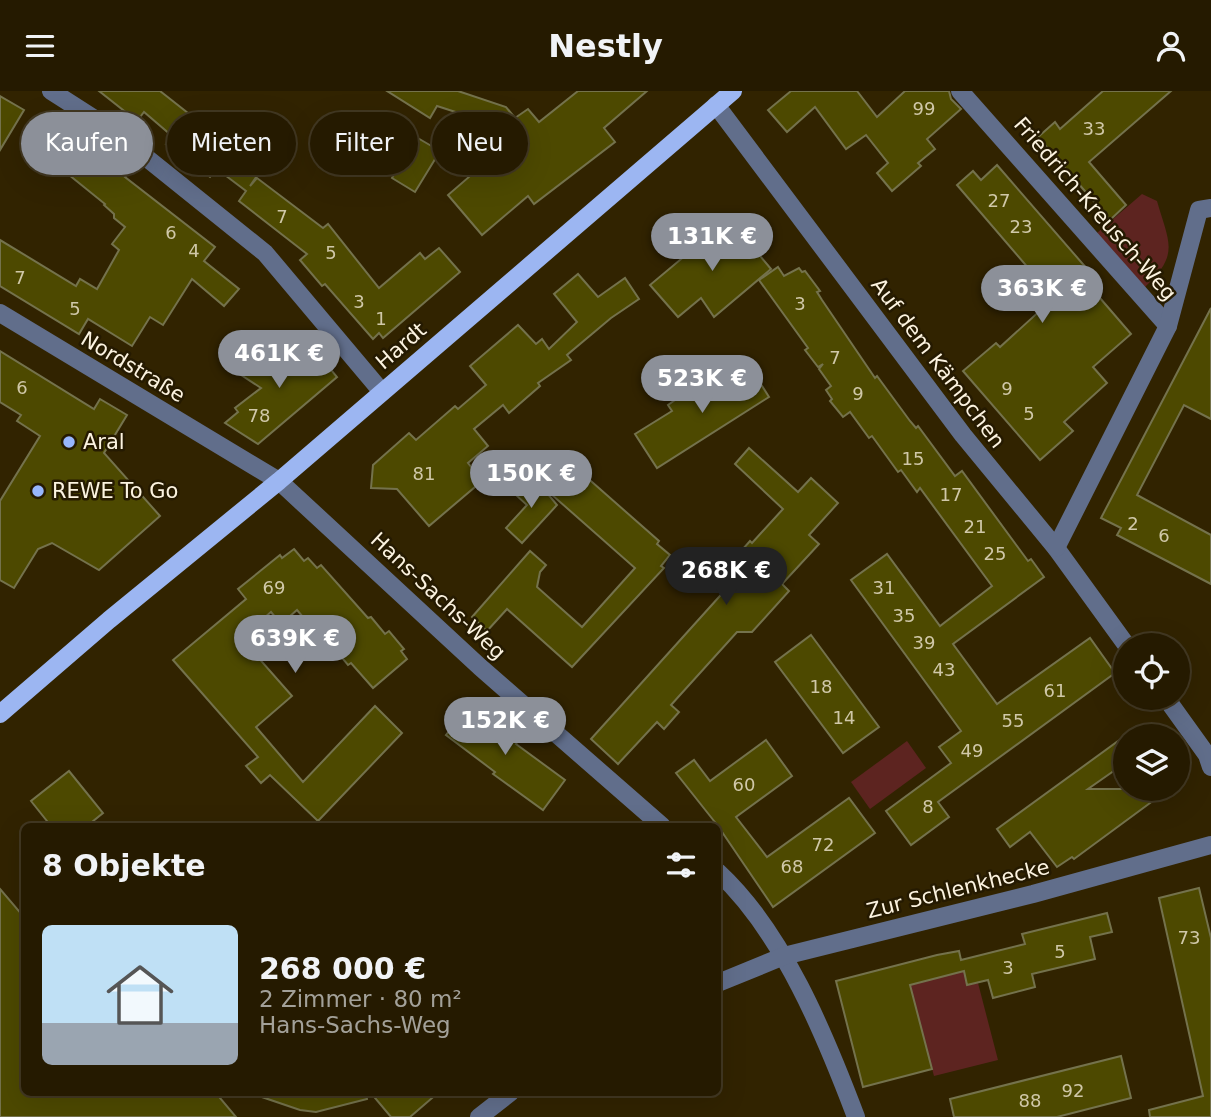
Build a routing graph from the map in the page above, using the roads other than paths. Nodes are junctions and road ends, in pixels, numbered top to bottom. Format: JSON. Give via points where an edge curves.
{"nodes":[{"id":1,"x":51,"y":91,"type":"edge"},
{"id":2,"x":733,"y":91,"type":"edge"},
{"id":3,"x":960,"y":91,"type":"edge"},
{"id":4,"x":716,"y":105,"type":"junction"},
{"id":5,"x":1211,"y":208,"type":"edge"},
{"id":6,"x":0,"y":313,"type":"edge"},
{"id":7,"x":1168,"y":326,"type":"junction"},
{"id":8,"x":382,"y":392,"type":"junction"},
{"id":9,"x":279,"y":481,"type":"junction"},
{"id":10,"x":1056,"y":548,"type":"junction"},
{"id":11,"x":1118,"y":633,"type":"edge"},
{"id":12,"x":1175,"y":710,"type":"edge"},
{"id":13,"x":0,"y":714,"type":"edge"},
{"id":14,"x":1211,"y":767,"type":"edge"},
{"id":15,"x":659,"y":823,"type":"edge"},
{"id":16,"x":1211,"y":845,"type":"edge"},
{"id":17,"x":721,"y":876,"type":"edge"},
{"id":18,"x":784,"y":956,"type":"junction"},
{"id":19,"x":721,"y":982,"type":"edge"},
{"id":20,"x":506,"y":1096,"type":"edge"},
{"id":21,"x":480,"y":1117,"type":"edge"},
{"id":22,"x":856,"y":1117,"type":"edge"}],
"edges":[{"from":1,"to":8,"type":"street","via":[[112,130],[265,253]]},
{"from":2,"to":4,"type":"main road","name":"Hardt"},
{"from":3,"to":7,"type":"street","name":"Friedrich-Kreusch-Weg"},
{"from":4,"to":8,"type":"main road","name":"Hardt"},
{"from":4,"to":10,"type":"street","name":"Auf dem Kämpchen","via":[[963,435]]},
{"from":5,"to":7,"type":"street","name":"Friedrich-Kreusch-Weg","via":[[1199,210]]},
{"from":6,"to":9,"type":"street","name":"Nordstraße"},
{"from":7,"to":10,"type":"street","name":"Friedrich-Kreusch-Weg"},
{"from":8,"to":9,"type":"main road","name":"Hardt"},
{"from":9,"to":13,"type":"main road","name":"Hardt"},
{"from":9,"to":15,"type":"street","name":"Hans-Sachs-Weg","via":[[480,667]]},
{"from":10,"to":11,"type":"street","name":"Auf dem Kämpchen"},
{"from":12,"to":14,"type":"street"},
{"from":16,"to":18,"type":"street","name":"Zur Schlenkhecke"},
{"from":17,"to":18,"type":"street"},
{"from":18,"to":19,"type":"street","name":"Zur Schlenkhecke"},
{"from":18,"to":22,"type":"street","via":[[833,1055]]},
{"from":20,"to":21,"type":"street"}]}
